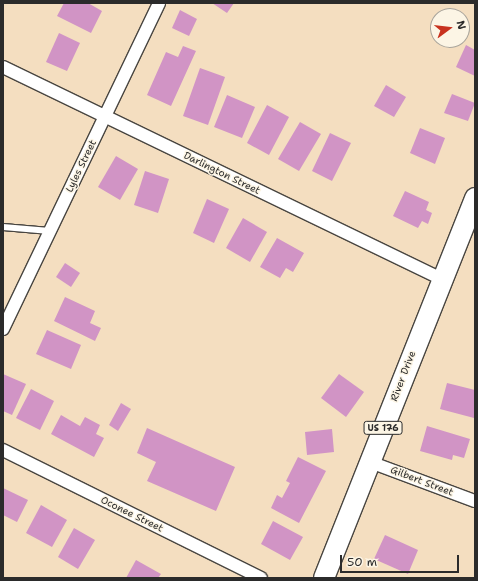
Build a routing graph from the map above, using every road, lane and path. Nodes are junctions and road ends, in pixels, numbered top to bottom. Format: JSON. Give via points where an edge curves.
{"nodes":[{"id":1,"x":158,"y":3,"type":"edge"},
{"id":2,"x":3,"y":67,"type":"edge"},
{"id":3,"x":105,"y":116,"type":"junction"},
{"id":4,"x":475,"y":198,"type":"edge"},
{"id":5,"x":3,"y":226,"type":"edge"},
{"id":6,"x":50,"y":231,"type":"junction"},
{"id":7,"x":441,"y":279,"type":"junction"},
{"id":8,"x":3,"y":329,"type":"edge"},
{"id":9,"x":3,"y":450,"type":"edge"},
{"id":10,"x":370,"y":462,"type":"junction"},
{"id":11,"x":475,"y":501,"type":"edge"},
{"id":12,"x":261,"y":578,"type":"edge"},
{"id":13,"x":324,"y":578,"type":"edge"}],
"edges":[{"from":1,"to":3,"type":"street","name":"Lyles Street"},
{"from":2,"to":3,"type":"street","name":"Darlington Street"},
{"from":3,"to":6,"type":"street","name":"Lyles Street"},
{"from":3,"to":7,"type":"street","name":"Darlington Street"},
{"from":4,"to":7,"type":"main road","name":"River Drive","number":"US 176"},
{"from":5,"to":6,"type":"lane"},
{"from":6,"to":8,"type":"street","name":"Lyles Street"},
{"from":7,"to":10,"type":"main road","name":"River Drive","number":"US 176"},
{"from":9,"to":12,"type":"street","name":"Oconee Street"},
{"from":10,"to":11,"type":"street","name":"Gilbert Street"},
{"from":10,"to":13,"type":"main road","name":"River Drive","number":"US 176"}]}
